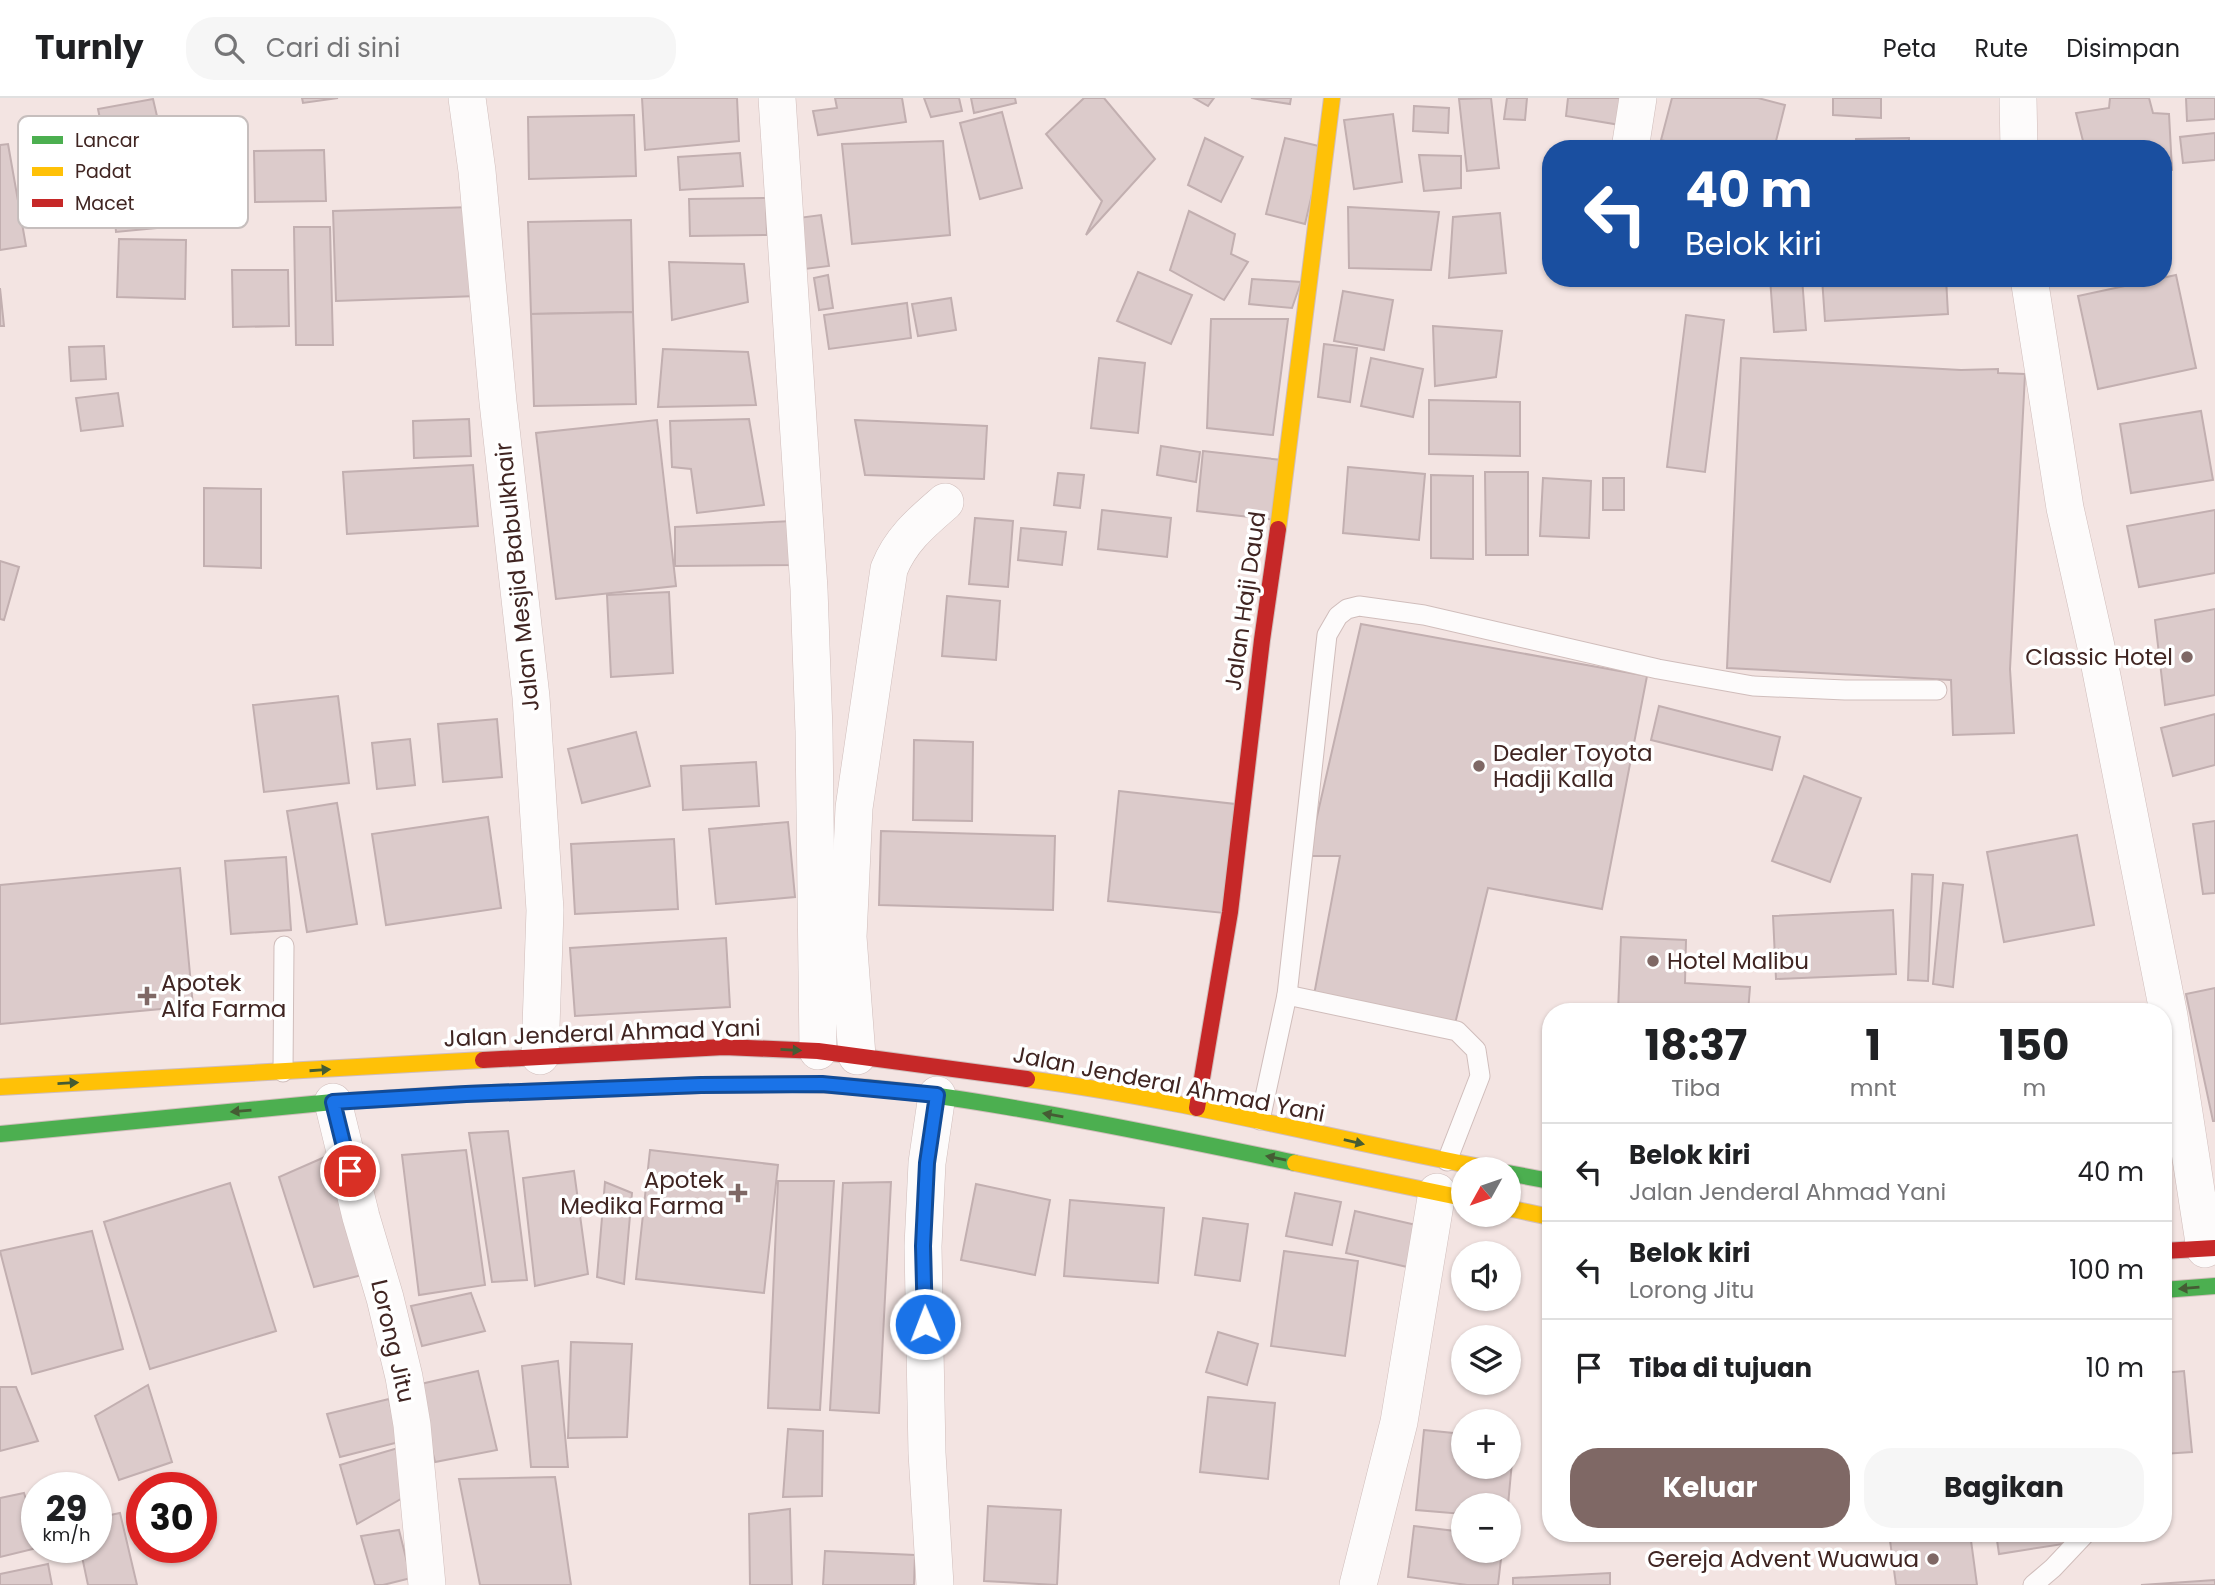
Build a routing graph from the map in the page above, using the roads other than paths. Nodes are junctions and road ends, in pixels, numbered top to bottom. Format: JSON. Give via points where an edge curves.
{"nodes":[{"id":1,"x":467,"y":98,"type":"edge"},
{"id":2,"x":777,"y":98,"type":"edge"},
{"id":3,"x":1332,"y":98,"type":"edge"},
{"id":4,"x":1638,"y":98,"type":"edge"},
{"id":5,"x":2018,"y":98,"type":"edge"},
{"id":6,"x":1631,"y":140,"type":"edge"},
{"id":7,"x":2019,"y":140,"type":"edge"},
{"id":8,"x":2030,"y":287,"type":"edge"},
{"id":9,"x":945,"y":502,"type":"dead end"},
{"id":10,"x":1937,"y":690,"type":"dead end"},
{"id":11,"x":284,"y":946,"type":"dead end"},
{"id":12,"x":1287,"y":995,"type":"junction"},
{"id":13,"x":2166,"y":1003,"type":"edge"},
{"id":14,"x":2172,"y":1033,"type":"edge"},
{"id":15,"x":818,"y":1051,"type":"junction"},
{"id":16,"x":541,"y":1056,"type":"junction"},
{"id":17,"x":857,"y":1056,"type":"junction"},
{"id":18,"x":283,"y":1072,"type":"junction"},
{"id":19,"x":0,"y":1087,"type":"edge"},
{"id":20,"x":937,"y":1095,"type":"junction"},
{"id":21,"x":333,"y":1102,"type":"junction"},
{"id":22,"x":1197,"y":1108,"type":"junction"},
{"id":23,"x":1260,"y":1120,"type":"junction"},
{"id":24,"x":0,"y":1134,"type":"edge"},
{"id":25,"x":1305,"y":1147,"type":"junction"},
{"id":26,"x":1521,"y":1175,"type":"edge"},
{"id":27,"x":1542,"y":1179,"type":"edge"},
{"id":28,"x":1449,"y":1184,"type":"edge"},
{"id":29,"x":1521,"y":1211,"type":"edge"},
{"id":30,"x":1542,"y":1215,"type":"edge"},
{"id":31,"x":2210,"y":1248,"type":"edge"},
{"id":32,"x":2172,"y":1250,"type":"edge"},
{"id":33,"x":2215,"y":1286,"type":"edge"},
{"id":34,"x":2172,"y":1289,"type":"edge"},
{"id":35,"x":2078,"y":1542,"type":"edge"},
{"id":36,"x":427,"y":1585,"type":"edge"},
{"id":37,"x":935,"y":1585,"type":"edge"},
{"id":38,"x":1357,"y":1585,"type":"edge"},
{"id":39,"x":2033,"y":1585,"type":"edge"}],
"edges":[{"from":1,"to":16,"type":"street","name":"Jalan Mesjid Babulkhair","via":[[531,697],[545,910]]},
{"from":2,"to":15,"type":"street","via":[[809,589]]},
{"from":3,"to":22,"type":"main road","name":"Jalan Haji Daud","via":[[1230,912]]},
{"from":4,"to":6,"type":"street"},
{"from":5,"to":7,"type":"street"},
{"from":8,"to":13,"type":"street","via":[[2065,508]]},
{"from":9,"to":17,"type":"street","via":[[909,534],[889,569],[854,808],[848,937]]},
{"from":10,"to":12,"type":"lane","via":[[1754,686],[1658,669],[1424,615],[1359,606],[1347,609],[1327,635]]},
{"from":11,"to":18,"type":"lane"},
{"from":12,"to":23,"type":"lane"},
{"from":12,"to":28,"type":"lane","via":[[1457,1031],[1476,1050],[1480,1076]]},
{"from":14,"to":31,"type":"street"},
{"from":16,"to":15,"type":"main road","name":"Jalan Jenderal Ahmad Yani","one_way":true,"via":[[724,1047]]},
{"from":15,"to":17,"type":"main road","name":"Jalan Jenderal Ahmad Yani"},
{"from":18,"to":16,"type":"main road","name":"Jalan Jenderal Ahmad Yani","one_way":true},
{"from":17,"to":22,"type":"main road","name":"Jalan Jenderal Ahmad Yani"},
{"from":19,"to":18,"type":"main road","name":"Jalan Jenderal Ahmad Yani","one_way":true},
{"from":20,"to":21,"type":"main road","name":"Jalan Jenderal Ahmad Yani","via":[[822,1084],[701,1085]]},
{"from":25,"to":20,"type":"main road","name":"Jalan Jenderal Ahmad Yani","one_way":true,"via":[[1098,1122]]},
{"from":20,"to":37,"type":"street","via":[[927,1163],[923,1246]]},
{"from":21,"to":24,"type":"main road","name":"Jalan Jenderal Ahmad Yani","one_way":true},
{"from":21,"to":36,"type":"street","name":"Lorong Jitu","via":[[404,1377]]},
{"from":22,"to":23,"type":"main road","name":"Jalan Jenderal Ahmad Yani"},
{"from":23,"to":25,"type":"main road","name":"Jalan Jenderal Ahmad Yani"},
{"from":25,"to":28,"type":"main road","name":"Jalan Jenderal Ahmad Yani"},
{"from":25,"to":28,"type":"main road","name":"Jalan Jenderal Ahmad Yani","one_way":true},
{"from":26,"to":27,"type":"main road"},
{"from":28,"to":38,"type":"street","via":[[1399,1422]]},
{"from":29,"to":30,"type":"main road"},
{"from":31,"to":32,"type":"main road"},
{"from":33,"to":34,"type":"main road","one_way":true},
{"from":35,"to":39,"type":"lane"}]}
